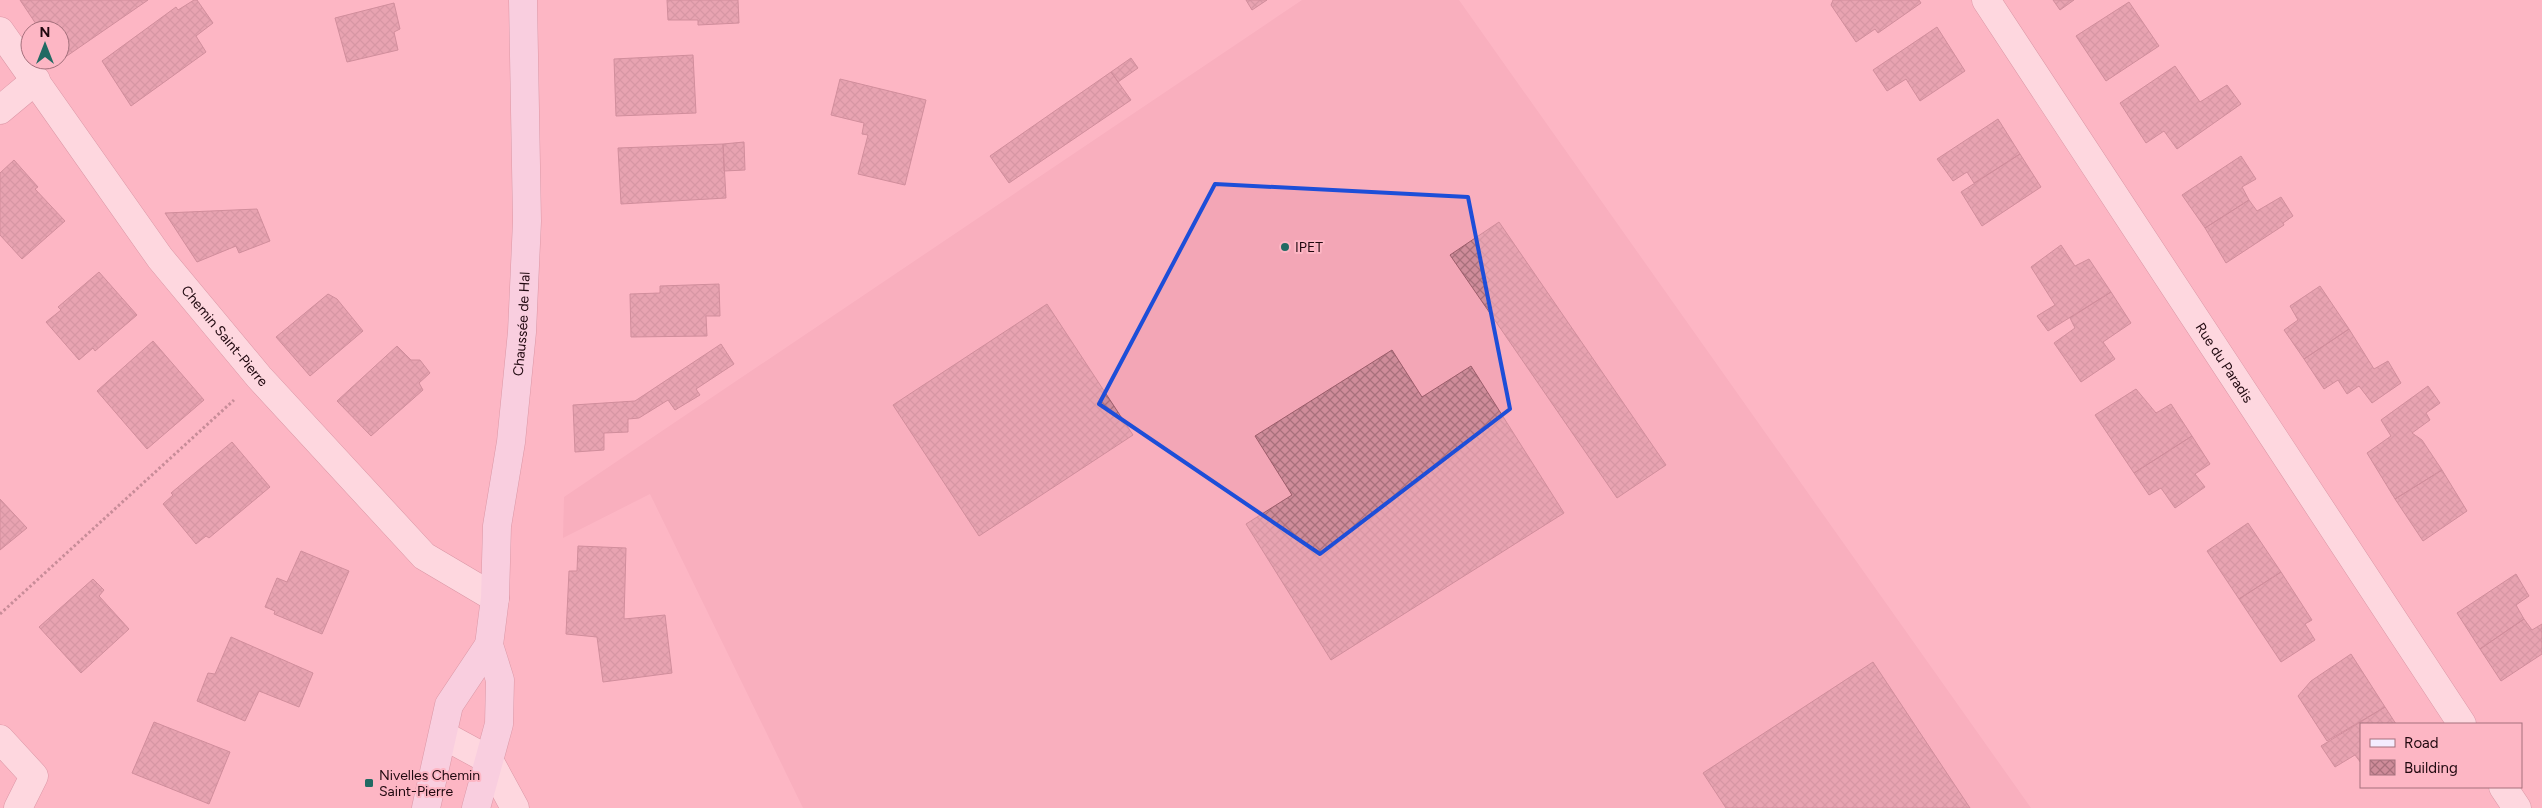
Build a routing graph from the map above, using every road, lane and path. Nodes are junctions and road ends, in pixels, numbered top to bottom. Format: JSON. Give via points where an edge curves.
{"nodes":[{"id":1,"x":523,"y":0,"type":"edge"},
{"id":2,"x":1986,"y":0,"type":"edge"},
{"id":3,"x":0,"y":31,"type":"edge"},
{"id":4,"x":36,"y":80,"type":"junction"},
{"id":5,"x":0,"y":110,"type":"edge"},
{"id":6,"x":259,"y":377,"type":"junction"},
{"id":7,"x":495,"y":598,"type":"junction"},
{"id":8,"x":0,"y":614,"type":"edge"},
{"id":9,"x":490,"y":645,"type":"junction"},
{"id":10,"x":2461,"y":723,"type":"edge"},
{"id":11,"x":442,"y":735,"type":"junction"},
{"id":12,"x":0,"y":738,"type":"edge"},
{"id":13,"x":489,"y":760,"type":"junction"},
{"id":14,"x":2504,"y":788,"type":"edge"},
{"id":15,"x":18,"y":808,"type":"edge"},
{"id":16,"x":426,"y":808,"type":"edge"},
{"id":17,"x":476,"y":808,"type":"edge"},
{"id":18,"x":515,"y":808,"type":"edge"},
{"id":19,"x":2517,"y":808,"type":"edge"}],
"edges":[{"from":1,"to":7,"type":"main road","name":"Chaussée de Hal","via":[[527,220],[523,314],[511,442],[497,526]]},
{"from":2,"to":10,"type":"street","name":"Rue du Paradis"},
{"from":3,"to":4,"type":"street","name":"Chemin Saint-Pierre"},
{"from":4,"to":5,"type":"street"},
{"from":4,"to":6,"type":"street","name":"Chemin Saint-Pierre","via":[[160,258]]},
{"from":6,"to":7,"type":"street","name":"Chemin Saint-Pierre","via":[[424,556]]},
{"from":6,"to":8,"type":"path"},
{"from":7,"to":9,"type":"main road","name":"Chaussée de Hal"},
{"from":9,"to":11,"type":"main road","name":"Chaussée de Hal","via":[[449,705]]},
{"from":9,"to":13,"type":"main road","name":"Chaussée de Hal","via":[[500,680],[499,724]]},
{"from":11,"to":13,"type":"street"},
{"from":11,"to":16,"type":"main road","name":"Chaussée de Hal"},
{"from":12,"to":15,"type":"street","via":[[34,776]]},
{"from":13,"to":17,"type":"main road","name":"Chaussée de Hal"},
{"from":13,"to":18,"type":"street"},
{"from":14,"to":19,"type":"street"}]}
